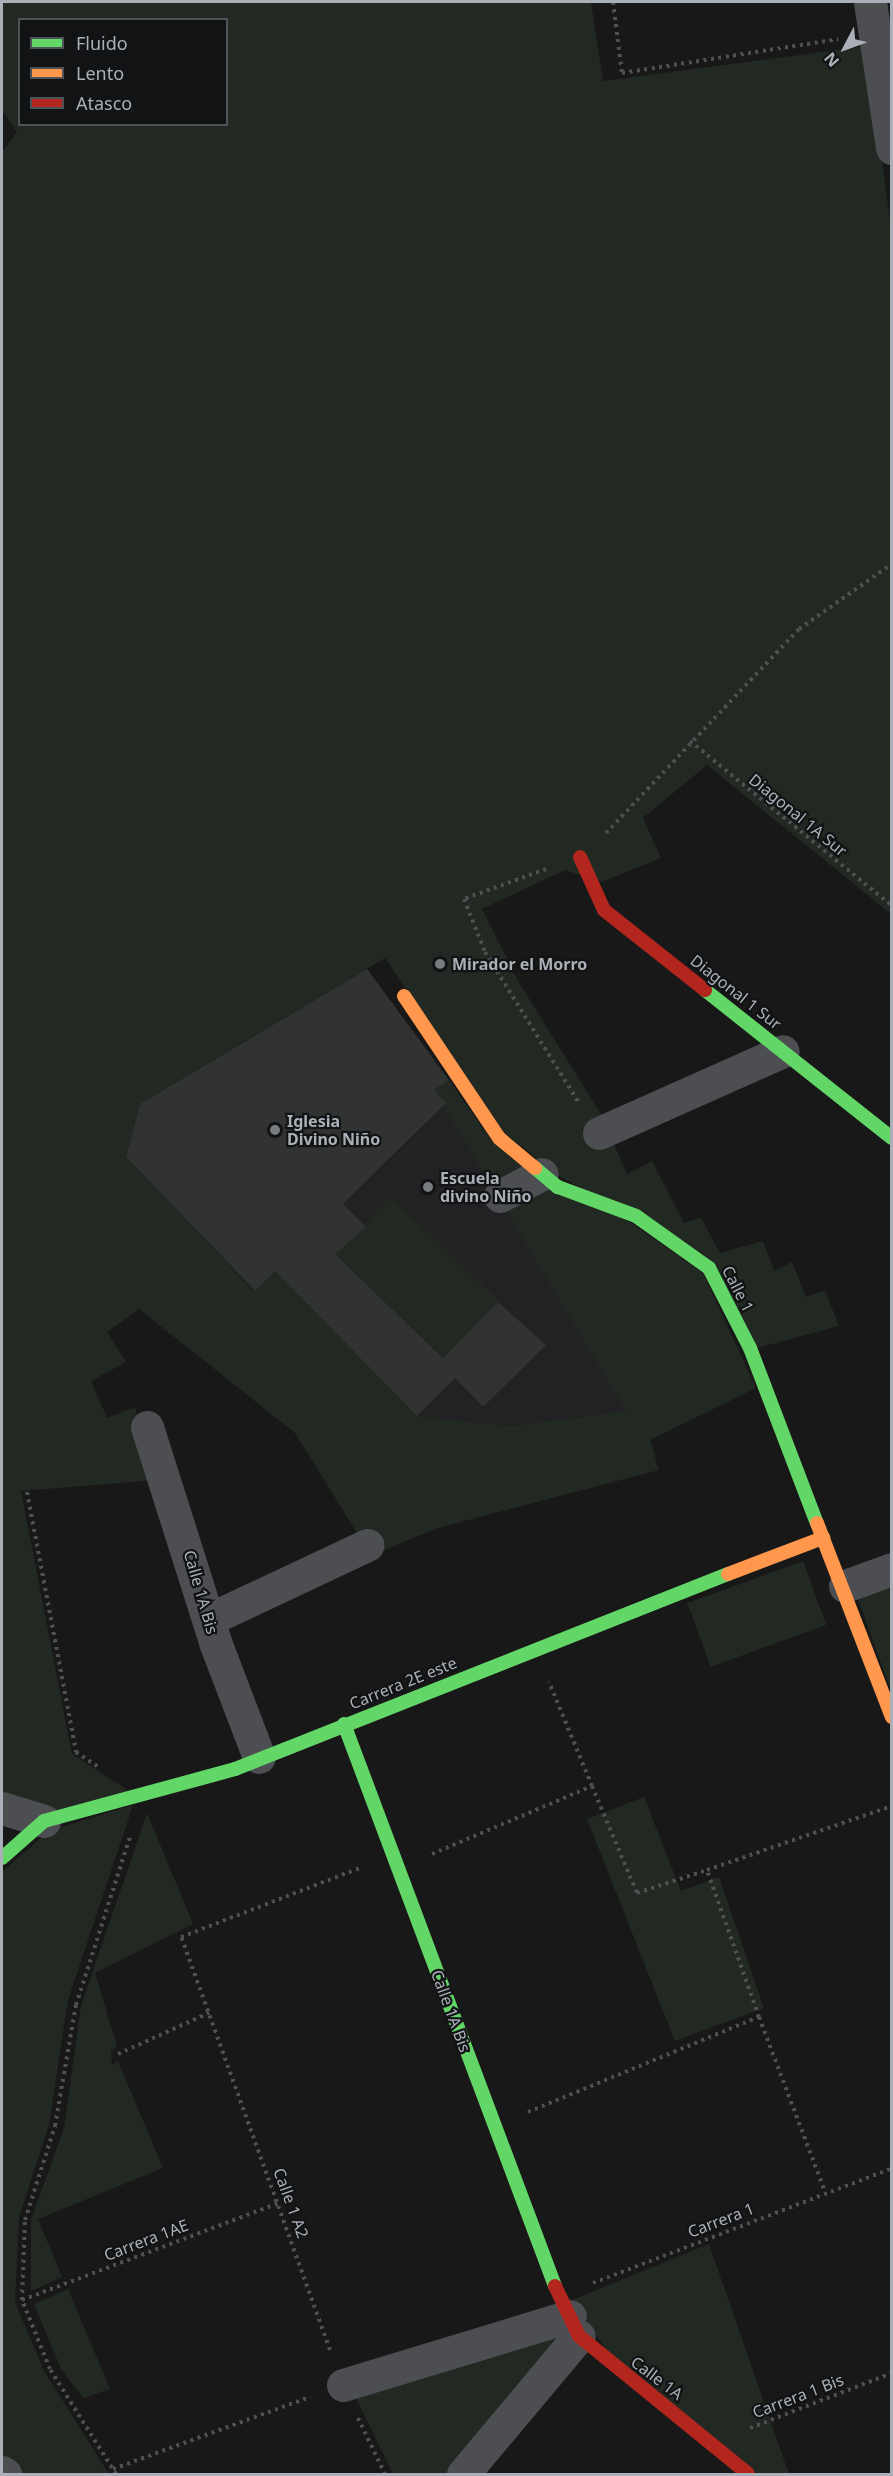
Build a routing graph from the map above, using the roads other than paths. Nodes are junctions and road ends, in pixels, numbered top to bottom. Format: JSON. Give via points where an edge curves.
{"nodes":[{"id":1,"x":872,"y":17,"type":"edge"},
{"id":2,"x":891,"y":148,"type":"edge"},
{"id":3,"x":580,"y":857,"type":"road end"},
{"id":4,"x":404,"y":996,"type":"dead end"},
{"id":5,"x":783,"y":1051,"type":"junction"},
{"id":6,"x":599,"y":1133,"type":"road end"},
{"id":7,"x":891,"y":1138,"type":"edge"},
{"id":8,"x":542,"y":1174,"type":"junction"},
{"id":9,"x":500,"y":1196,"type":"dead end"},
{"id":10,"x":147,"y":1426,"type":"dead end"},
{"id":11,"x":823,"y":1538,"type":"junction"},
{"id":12,"x":367,"y":1545,"type":"dead end"},
{"id":13,"x":891,"y":1569,"type":"edge"},
{"id":14,"x":845,"y":1586,"type":"junction"},
{"id":15,"x":210,"y":1619,"type":"junction"},
{"id":16,"x":891,"y":1716,"type":"edge"},
{"id":17,"x":345,"y":1724,"type":"junction"},
{"id":18,"x":260,"y":1757,"type":"junction"},
{"id":19,"x":2,"y":1808,"type":"edge"},
{"id":20,"x":44,"y":1821,"type":"junction"},
{"id":21,"x":2,"y":1858,"type":"edge"},
{"id":22,"x":569,"y":2316,"type":"junction"},
{"id":23,"x":343,"y":2385,"type":"road end"},
{"id":24,"x":2,"y":2472,"type":"edge"},
{"id":25,"x":5,"y":2475,"type":"edge"},
{"id":26,"x":463,"y":2475,"type":"edge"},
{"id":27,"x":748,"y":2475,"type":"edge"}],
"edges":[{"from":1,"to":2,"type":"street"},
{"from":3,"to":5,"type":"street","name":"Diagonal 1 Sur","via":[[604,910]]},
{"from":4,"to":8,"type":"street","name":"Calle 1","via":[[499,1138]]},
{"from":5,"to":6,"type":"street"},
{"from":5,"to":7,"type":"street","name":"Diagonal 1 Sur"},
{"from":8,"to":9,"type":"street"},
{"from":8,"to":11,"type":"street","name":"Calle 1","via":[[558,1187],[636,1216],[709,1268],[750,1348]]},
{"from":10,"to":15,"type":"street","name":"Calle 1A Bis"},
{"from":11,"to":14,"type":"street","name":"Calle 1"},
{"from":11,"to":17,"type":"street","name":"Carrera 2E este"},
{"from":12,"to":15,"type":"street"},
{"from":13,"to":14,"type":"street"},
{"from":14,"to":16,"type":"street","name":"Calle 1"},
{"from":15,"to":18,"type":"street","name":"Calle 1A Bis"},
{"from":17,"to":18,"type":"street","name":"Carrera 2E este"},
{"from":17,"to":22,"type":"street","name":"Calle 1A Bis"},
{"from":18,"to":20,"type":"street","name":"Carrera 2E este","via":[[143,1796],[95,1804]]},
{"from":19,"to":20,"type":"street"},
{"from":20,"to":21,"type":"street","name":"Carrera 2E este"},
{"from":22,"to":23,"type":"street"},
{"from":22,"to":26,"type":"street"},
{"from":22,"to":27,"type":"street","name":"Calle 1A"},
{"from":24,"to":25,"type":"street"}]}
